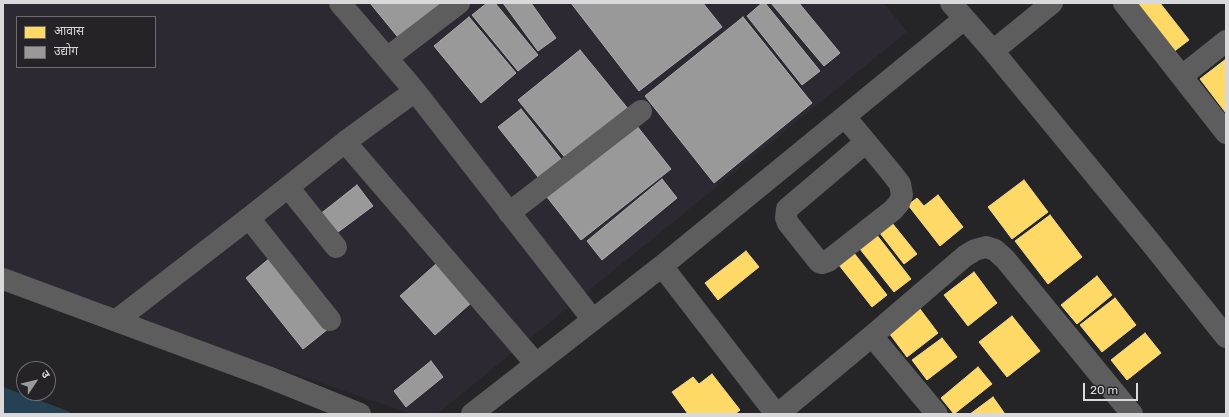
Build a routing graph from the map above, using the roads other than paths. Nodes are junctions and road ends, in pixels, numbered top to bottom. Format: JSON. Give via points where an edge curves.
{"nodes":[{"id":1,"x":340,"y":3,"type":"edge"},
{"id":2,"x":459,"y":3,"type":"edge"},
{"id":3,"x":1052,"y":3,"type":"edge"},
{"id":4,"x":1124,"y":3,"type":"edge"},
{"id":5,"x":958,"y":11,"type":"edge"},
{"id":6,"x":1226,"y":41,"type":"edge"},
{"id":7,"x":993,"y":52,"type":"junction"},
{"id":8,"x":388,"y":58,"type":"junction"},
{"id":9,"x":1182,"y":76,"type":"junction"},
{"id":10,"x":415,"y":92,"type":"junction"},
{"id":11,"x":641,"y":111,"type":"dead end"},
{"id":12,"x":845,"y":117,"type":"junction"},
{"id":13,"x":1226,"y":133,"type":"edge"},
{"id":14,"x":345,"y":142,"type":"junction"},
{"id":15,"x":866,"y":142,"type":"junction"},
{"id":16,"x":288,"y":187,"type":"junction"},
{"id":17,"x":509,"y":213,"type":"junction"},
{"id":18,"x":249,"y":218,"type":"junction"},
{"id":19,"x":336,"y":247,"type":"dead end"},
{"id":20,"x":662,"y":266,"type":"junction"},
{"id":21,"x":3,"y":279,"type":"edge"},
{"id":22,"x":117,"y":320,"type":"junction"},
{"id":23,"x":330,"y":320,"type":"dead end"},
{"id":24,"x":592,"y":320,"type":"junction"},
{"id":25,"x":872,"y":336,"type":"junction"},
{"id":26,"x":1226,"y":337,"type":"edge"},
{"id":27,"x":536,"y":364,"type":"junction"},
{"id":28,"x":360,"y":414,"type":"edge"},
{"id":29,"x":472,"y":414,"type":"edge"},
{"id":30,"x":777,"y":414,"type":"edge"},
{"id":31,"x":937,"y":414,"type":"edge"},
{"id":32,"x":1132,"y":414,"type":"edge"}],
"edges":[{"from":1,"to":8,"type":"street"},
{"from":2,"to":8,"type":"street"},
{"from":3,"to":7,"type":"street"},
{"from":4,"to":9,"type":"street"},
{"from":5,"to":7,"type":"street"},
{"from":5,"to":12,"type":"street"},
{"from":6,"to":9,"type":"street"},
{"from":7,"to":26,"type":"street"},
{"from":8,"to":10,"type":"street"},
{"from":9,"to":13,"type":"street"},
{"from":10,"to":14,"type":"street"},
{"from":10,"to":17,"type":"street"},
{"from":11,"to":17,"type":"street"},
{"from":12,"to":15,"type":"street"},
{"from":12,"to":20,"type":"street"},
{"from":14,"to":16,"type":"street"},
{"from":14,"to":27,"type":"street"},
{"from":15,"to":15,"type":"street","via":[[900,184],[902,195],[893,210],[828,261],[819,262],[788,223],[787,209]]},
{"from":16,"to":18,"type":"street"},
{"from":16,"to":19,"type":"street"},
{"from":17,"to":24,"type":"street"},
{"from":18,"to":22,"type":"street"},
{"from":18,"to":23,"type":"street"},
{"from":20,"to":24,"type":"street"},
{"from":20,"to":30,"type":"street"},
{"from":21,"to":22,"type":"street"},
{"from":22,"to":28,"type":"street"},
{"from":24,"to":27,"type":"street"},
{"from":25,"to":30,"type":"street"},
{"from":25,"to":31,"type":"street"},
{"from":25,"to":32,"type":"street","via":[[965,256],[986,247],[995,250],[1005,259]]},
{"from":27,"to":29,"type":"street"}]}
